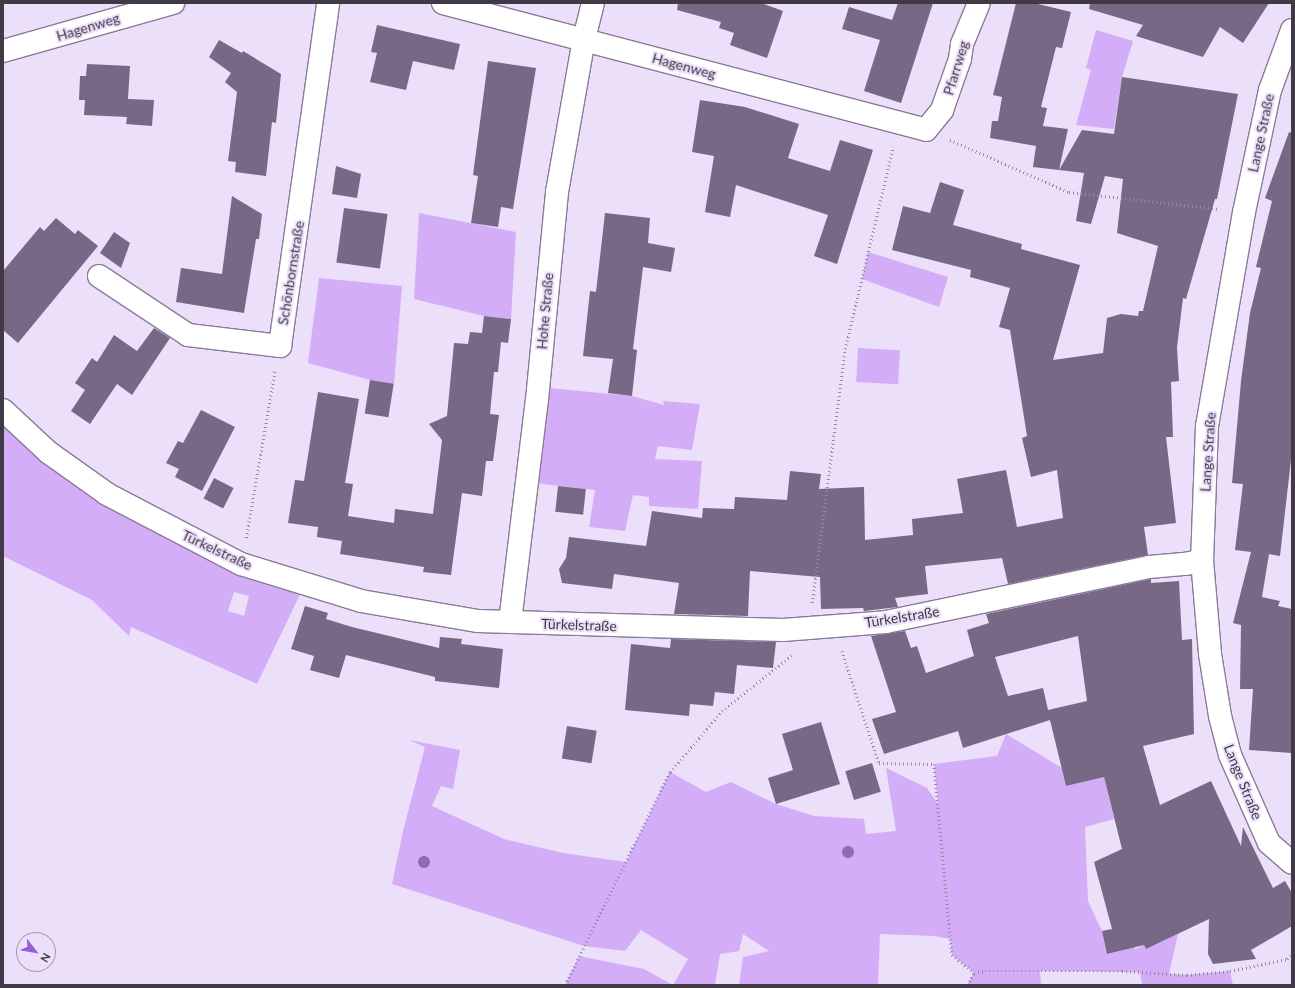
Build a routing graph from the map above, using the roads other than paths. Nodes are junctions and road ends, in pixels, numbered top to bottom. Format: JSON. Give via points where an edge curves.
{"nodes":[{"id":1,"x":173,"y":3,"type":"edge"},
{"id":2,"x":328,"y":3,"type":"edge"},
{"id":3,"x":443,"y":3,"type":"edge"},
{"id":4,"x":594,"y":3,"type":"edge"},
{"id":5,"x":979,"y":3,"type":"edge"},
{"id":6,"x":110,"y":11,"type":"edge"},
{"id":7,"x":1292,"y":30,"type":"edge"},
{"id":8,"x":584,"y":39,"type":"junction"},
{"id":9,"x":3,"y":51,"type":"edge"},
{"id":10,"x":926,"y":130,"type":"joint"},
{"id":11,"x":99,"y":276,"type":"dead end"},
{"id":12,"x":3,"y":410,"type":"edge"},
{"id":13,"x":1202,"y":560,"type":"junction"},
{"id":14,"x":510,"y":622,"type":"junction"},
{"id":15,"x":1292,"y":863,"type":"edge"}],
"edges":[{"from":1,"to":6,"type":"street","name":"Hagenweg"},
{"from":2,"to":11,"type":"street","name":"Schönbornstraße","via":[[280,346],[188,336]]},
{"from":3,"to":8,"type":"street","name":"Hagenweg"},
{"from":4,"to":8,"type":"street","name":"Hohe Straße"},
{"from":5,"to":10,"type":"street","name":"Pfarrweg","via":[[962,44],[960,59],[942,110]]},
{"from":6,"to":9,"type":"street","name":"Hagenweg"},
{"from":7,"to":13,"type":"street","name":"Lange Straße","via":[[1270,90],[1244,212],[1207,426]]},
{"from":8,"to":10,"type":"street","name":"Hagenweg"},
{"from":8,"to":14,"type":"street","name":"Hohe Straße","via":[[556,192],[537,400]]},
{"from":12,"to":14,"type":"street","name":"Türkelstraße","via":[[48,452],[107,494],[241,564],[361,602],[478,620]]},
{"from":13,"to":14,"type":"street","name":"Türkelstraße","via":[[1149,567],[886,622],[783,630]]},
{"from":13,"to":15,"type":"street","name":"Lange Straße","via":[[1210,654],[1220,716],[1230,755],[1269,843]]}]}
